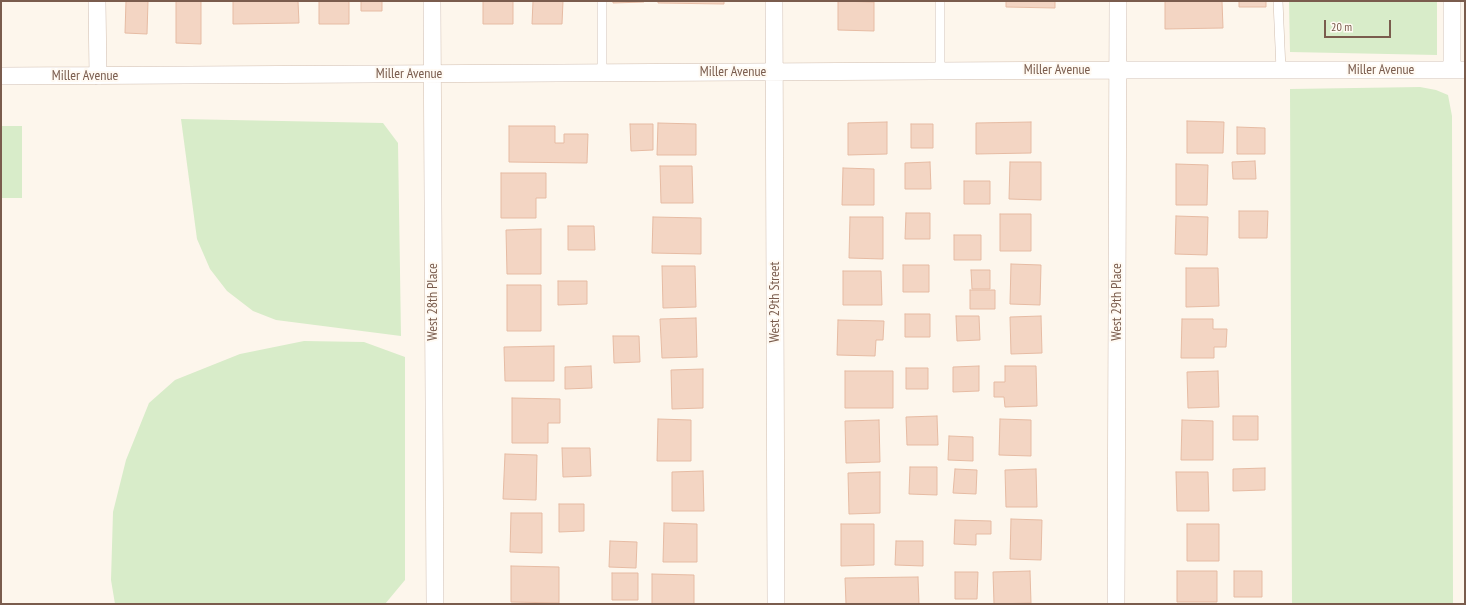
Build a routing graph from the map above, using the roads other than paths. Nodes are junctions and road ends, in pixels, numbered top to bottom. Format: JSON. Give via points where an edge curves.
{"nodes":[{"id":1,"x":97,"y":1,"type":"edge"},
{"id":2,"x":432,"y":1,"type":"edge"},
{"id":3,"x":602,"y":1,"type":"edge"},
{"id":4,"x":774,"y":1,"type":"edge"},
{"id":5,"x":940,"y":1,"type":"edge"},
{"id":6,"x":1118,"y":1,"type":"edge"},
{"id":7,"x":1278,"y":1,"type":"edge"},
{"id":8,"x":1452,"y":1,"type":"edge"},
{"id":9,"x":1119,"y":70,"type":"junction"},
{"id":10,"x":1280,"y":70,"type":"junction"},
{"id":11,"x":1458,"y":70,"type":"edge"},
{"id":12,"x":940,"y":71,"type":"junction"},
{"id":13,"x":774,"y":72,"type":"junction"},
{"id":14,"x":602,"y":73,"type":"junction"},
{"id":15,"x":432,"y":74,"type":"junction"},
{"id":16,"x":1,"y":76,"type":"edge"},
{"id":17,"x":98,"y":76,"type":"junction"},
{"id":18,"x":435,"y":604,"type":"edge"},
{"id":19,"x":776,"y":604,"type":"edge"},
{"id":20,"x":1116,"y":604,"type":"edge"}],
"edges":[{"from":1,"to":17,"type":"street"},
{"from":2,"to":15,"type":"street","name":"West 28th Place"},
{"from":3,"to":14,"type":"lane"},
{"from":4,"to":13,"type":"street","name":"West 29th Street"},
{"from":5,"to":12,"type":"lane"},
{"from":6,"to":9,"type":"street","name":"West 29th Place"},
{"from":7,"to":10,"type":"lane"},
{"from":8,"to":11,"type":"street"},
{"from":9,"to":10,"type":"street","name":"Miller Avenue"},
{"from":9,"to":12,"type":"street","name":"Miller Avenue"},
{"from":9,"to":20,"type":"street","name":"West 29th Place"},
{"from":10,"to":11,"type":"street","name":"Miller Avenue"},
{"from":12,"to":13,"type":"street","name":"Miller Avenue"},
{"from":13,"to":14,"type":"street","name":"Miller Avenue"},
{"from":13,"to":19,"type":"street","name":"West 29th Street"},
{"from":14,"to":15,"type":"street","name":"Miller Avenue"},
{"from":15,"to":17,"type":"street","name":"Miller Avenue"},
{"from":15,"to":18,"type":"street","name":"West 28th Place"},
{"from":16,"to":17,"type":"street","name":"Miller Avenue"}]}
